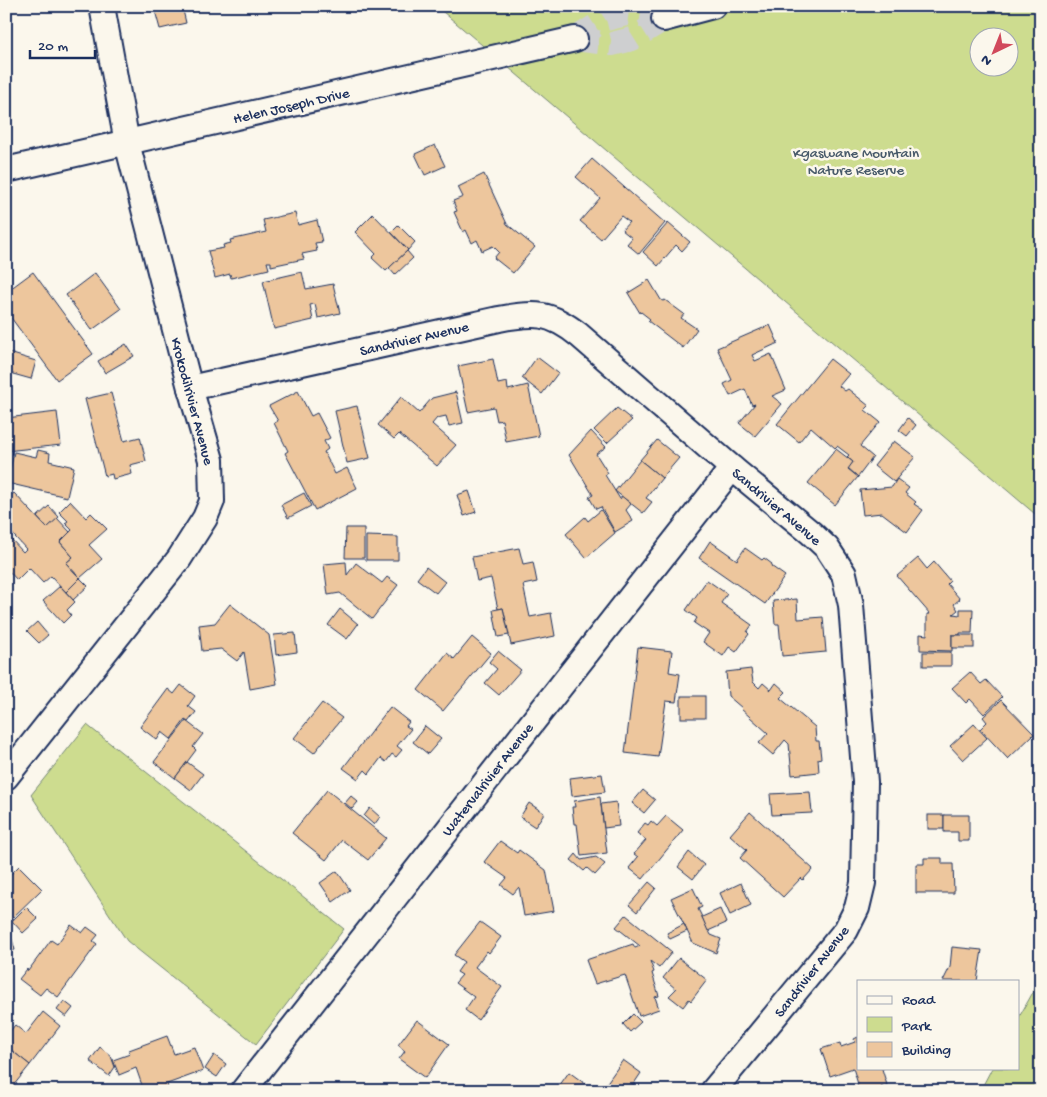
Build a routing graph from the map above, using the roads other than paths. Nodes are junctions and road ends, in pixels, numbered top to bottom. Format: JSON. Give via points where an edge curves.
{"nodes":[{"id":1,"x":102,"y":6,"type":"edge"},
{"id":2,"x":713,"y":6,"type":"edge"},
{"id":3,"x":664,"y":19,"type":"dead end"},
{"id":4,"x":575,"y":39,"type":"tunnel mouth"},
{"id":5,"x":126,"y":143,"type":"junction"},
{"id":6,"x":6,"y":170,"type":"edge"},
{"id":7,"x":190,"y":388,"type":"junction"},
{"id":8,"x":732,"y":468,"type":"junction"},
{"id":9,"x":6,"y":777,"type":"edge"},
{"id":10,"x":243,"y":1091,"type":"edge"},
{"id":11,"x":713,"y":1091,"type":"edge"}],
"edges":[{"from":1,"to":5,"type":"street","name":"Krokodilrivier Avenue"},
{"from":2,"to":3,"type":"street"},
{"from":4,"to":5,"type":"street","name":"Helen Joseph Drive"},
{"from":5,"to":6,"type":"street","name":"Helen Joseph Drive"},
{"from":5,"to":7,"type":"street","name":"Krokodilrivier Avenue"},
{"from":7,"to":8,"type":"street","name":"Sandrivier Avenue","via":[[499,319],[542,314],[564,323],[580,335]]},
{"from":7,"to":9,"type":"street","name":"Krokodilrivier Avenue","via":[[211,460],[212,501],[205,518],[180,559]]},
{"from":8,"to":10,"type":"street","name":"Watervalrivier Avenue"},
{"from":8,"to":11,"type":"street","name":"Sandrivier Avenue","via":[[827,548],[844,574],[851,605],[865,782],[865,841],[863,883],[857,908],[846,930]]}]}
